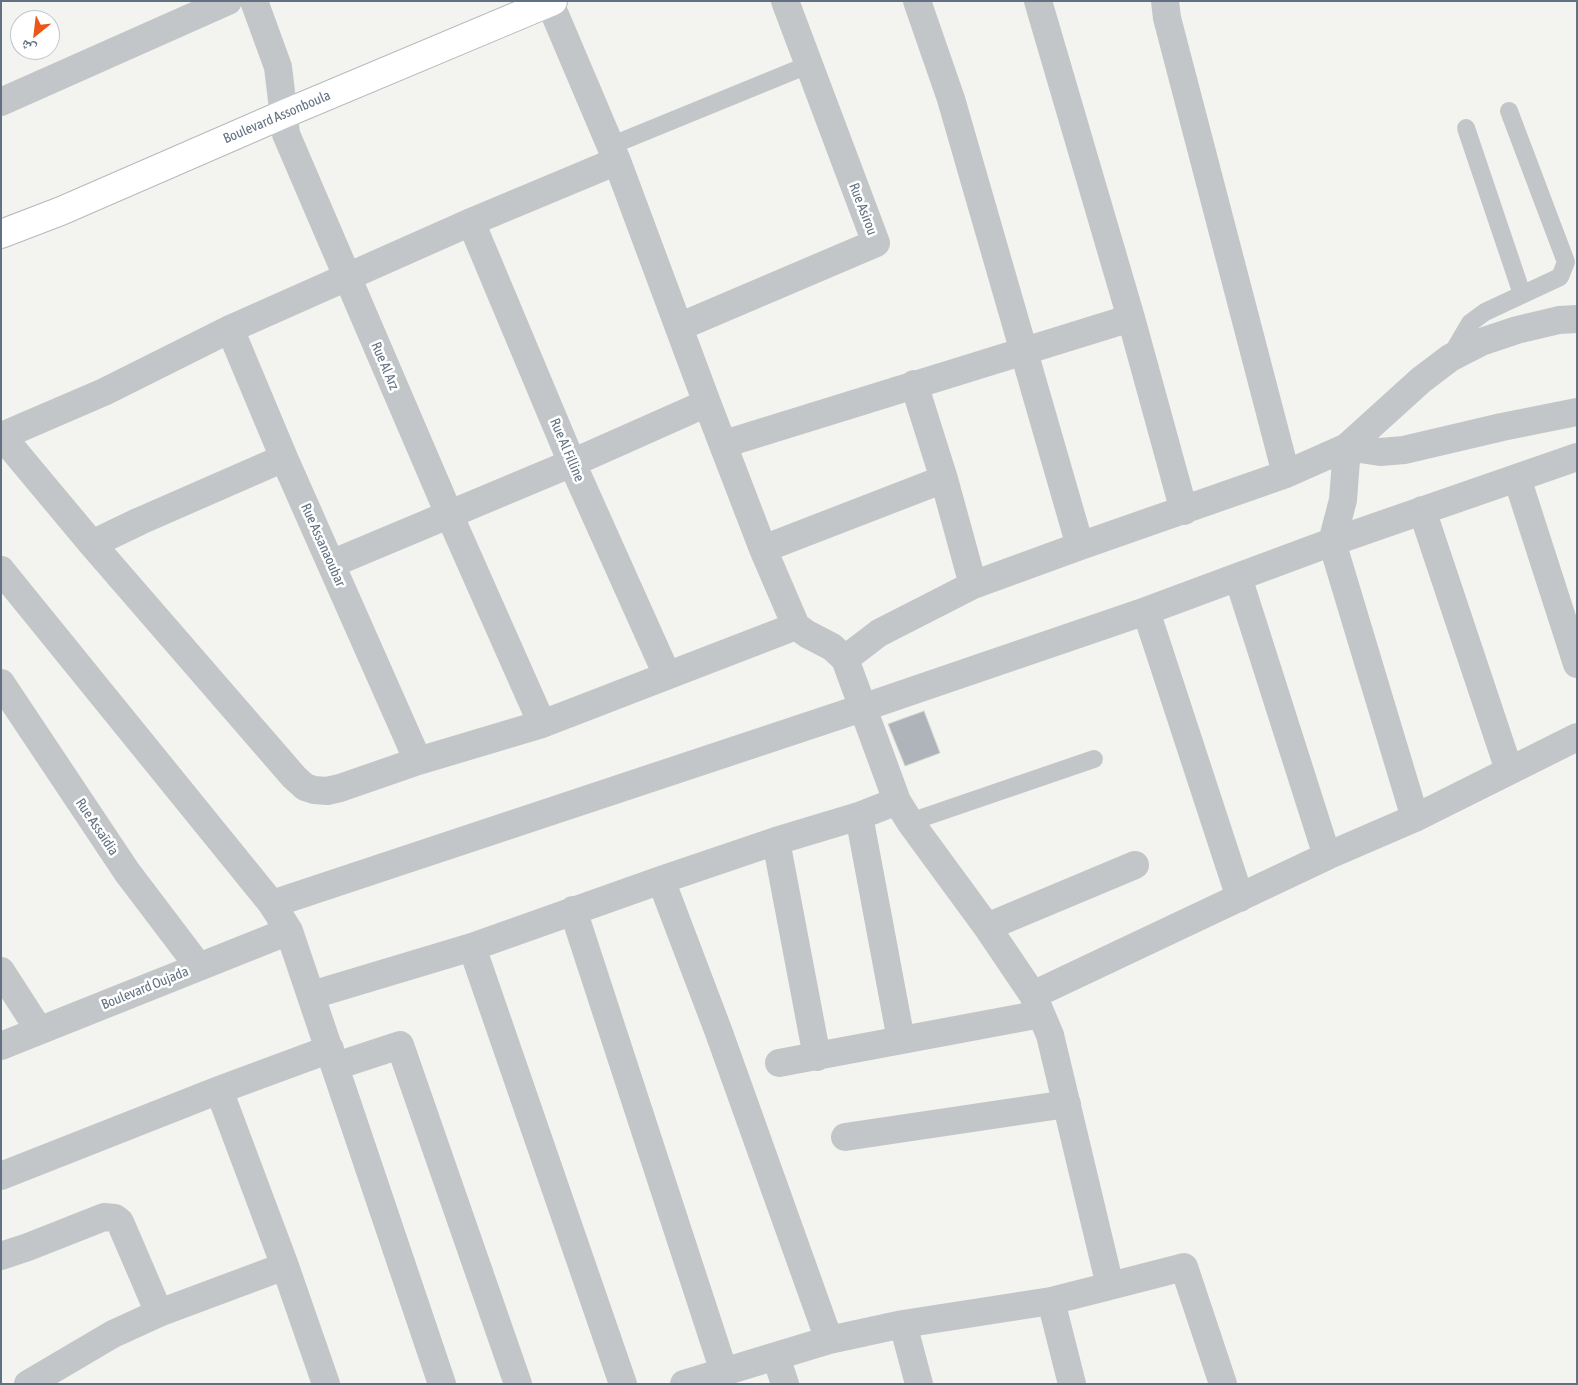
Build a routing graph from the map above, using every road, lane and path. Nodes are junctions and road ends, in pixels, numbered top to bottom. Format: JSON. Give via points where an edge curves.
{"nodes":[{"id":1,"x":228,"y":1,"type":"edge"},
{"id":2,"x":254,"y":1,"type":"edge"},
{"id":3,"x":785,"y":1,"type":"edge"},
{"id":4,"x":917,"y":1,"type":"edge"},
{"id":5,"x":1038,"y":1,"type":"edge"},
{"id":6,"x":1165,"y":1,"type":"edge"},
{"id":7,"x":551,"y":2,"type":"edge"},
{"id":8,"x":808,"y":65,"type":"junction"},
{"id":9,"x":1,"y":102,"type":"edge"},
{"id":10,"x":1509,"y":111,"type":"dead end"},
{"id":11,"x":284,"y":114,"type":"junction"},
{"id":12,"x":1466,"y":128,"type":"dead end"},
{"id":13,"x":614,"y":154,"type":"junction"},
{"id":14,"x":471,"y":222,"type":"junction"},
{"id":15,"x":1,"y":234,"type":"edge"},
{"id":16,"x":346,"y":277,"type":"junction"},
{"id":17,"x":1522,"y":294,"type":"junction"},
{"id":18,"x":1131,"y":318,"type":"junction"},
{"id":19,"x":1577,"y":319,"type":"edge"},
{"id":20,"x":678,"y":326,"type":"junction"},
{"id":21,"x":230,"y":329,"type":"junction"},
{"id":22,"x":1023,"y":352,"type":"junction"},
{"id":23,"x":1450,"y":358,"type":"junction"},
{"id":24,"x":914,"y":384,"type":"junction"},
{"id":25,"x":707,"y":403,"type":"junction"},
{"id":26,"x":1577,"y":412,"type":"edge"},
{"id":27,"x":1,"y":436,"type":"edge"},
{"id":28,"x":724,"y":444,"type":"junction"},
{"id":29,"x":1347,"y":447,"type":"junction"},
{"id":30,"x":1577,"y":457,"type":"edge"},
{"id":31,"x":284,"y":458,"type":"junction"},
{"id":32,"x":572,"y":463,"type":"junction"},
{"id":33,"x":1286,"y":474,"type":"junction"},
{"id":34,"x":1517,"y":478,"type":"junction"},
{"id":35,"x":944,"y":479,"type":"junction"},
{"id":36,"x":1184,"y":510,"type":"junction"},
{"id":37,"x":1422,"y":510,"type":"junction"},
{"id":38,"x":449,"y":514,"type":"junction"},
{"id":39,"x":1332,"y":542,"type":"junction"},
{"id":40,"x":92,"y":544,"type":"junction"},
{"id":41,"x":1080,"y":546,"type":"junction"},
{"id":42,"x":763,"y":549,"type":"junction"},
{"id":43,"x":331,"y":564,"type":"junction"},
{"id":44,"x":1,"y":570,"type":"edge"},
{"id":45,"x":1238,"y":577,"type":"junction"},
{"id":46,"x":973,"y":585,"type":"junction"},
{"id":47,"x":1146,"y":610,"type":"junction"},
{"id":48,"x":796,"y":626,"type":"junction"},
{"id":49,"x":845,"y":659,"type":"junction"},
{"id":50,"x":1577,"y":664,"type":"edge"},
{"id":51,"x":667,"y":675,"type":"junction"},
{"id":52,"x":1,"y":683,"type":"edge"},
{"id":53,"x":862,"y":708,"type":"junction"},
{"id":54,"x":542,"y":724,"type":"junction"},
{"id":55,"x":1577,"y":737,"type":"edge"},
{"id":56,"x":1094,"y":759,"type":"dead end"},
{"id":57,"x":418,"y":761,"type":"junction"},
{"id":58,"x":1508,"y":770,"type":"junction"},
{"id":59,"x":903,"y":811,"type":"junction"},
{"id":60,"x":859,"y":816,"type":"junction"},
{"id":61,"x":1415,"y":818,"type":"junction"},
{"id":62,"x":776,"y":841,"type":"junction"},
{"id":63,"x":1327,"y":856,"type":"junction"},
{"id":64,"x":1135,"y":865,"type":"dead end"},
{"id":65,"x":661,"y":880,"type":"junction"},
{"id":66,"x":1240,"y":898,"type":"junction"},
{"id":67,"x":272,"y":904,"type":"junction"},
{"id":68,"x":573,"y":910,"type":"junction"},
{"id":69,"x":987,"y":927,"type":"junction"},
{"id":70,"x":289,"y":931,"type":"junction"},
{"id":71,"x":472,"y":947,"type":"junction"},
{"id":72,"x":199,"y":967,"type":"junction"},
{"id":73,"x":1,"y":971,"type":"edge"},
{"id":74,"x":312,"y":995,"type":"junction"},
{"id":75,"x":1037,"y":1005,"type":"junction"},
{"id":76,"x":39,"y":1030,"type":"junction"},
{"id":77,"x":901,"y":1040,"type":"junction"},
{"id":78,"x":1,"y":1046,"type":"edge"},
{"id":79,"x":817,"y":1057,"type":"junction"},
{"id":80,"x":333,"y":1058,"type":"junction"},
{"id":81,"x":779,"y":1063,"type":"dead end"},
{"id":82,"x":219,"y":1090,"type":"junction"},
{"id":83,"x":1067,"y":1104,"type":"junction"},
{"id":84,"x":845,"y":1137,"type":"dead end"},
{"id":85,"x":1,"y":1176,"type":"edge"},
{"id":86,"x":1,"y":1256,"type":"edge"},
{"id":87,"x":285,"y":1266,"type":"junction"},
{"id":88,"x":1110,"y":1286,"type":"junction"},
{"id":89,"x":1051,"y":1301,"type":"junction"},
{"id":90,"x":159,"y":1313,"type":"junction"},
{"id":91,"x":903,"y":1324,"type":"junction"},
{"id":92,"x":829,"y":1340,"type":"junction"},
{"id":93,"x":776,"y":1357,"type":"junction"},
{"id":94,"x":724,"y":1372,"type":"junction"},
{"id":95,"x":28,"y":1384,"type":"edge"},
{"id":96,"x":326,"y":1384,"type":"edge"},
{"id":97,"x":442,"y":1384,"type":"edge"},
{"id":98,"x":518,"y":1384,"type":"edge"},
{"id":99,"x":623,"y":1384,"type":"edge"},
{"id":100,"x":684,"y":1384,"type":"edge"},
{"id":101,"x":785,"y":1384,"type":"edge"},
{"id":102,"x":919,"y":1384,"type":"edge"},
{"id":103,"x":1072,"y":1384,"type":"edge"},
{"id":104,"x":1223,"y":1384,"type":"edge"}],
"edges":[{"from":1,"to":9,"type":"street"},
{"from":2,"to":11,"type":"street","name":"Rue Al Arz","via":[[278,67]]},
{"from":3,"to":8,"type":"street","name":"Rue Asirou"},
{"from":4,"to":22,"type":"street","via":[[951,99]]},
{"from":5,"to":18,"type":"street"},
{"from":6,"to":33,"type":"street"},
{"from":7,"to":11,"type":"street","name":"Boulevard Assonboula"},
{"from":7,"to":13,"type":"street"},
{"from":8,"to":13,"type":"lane"},
{"from":8,"to":20,"type":"street","name":"Rue Asirou","via":[[876,243]]},
{"from":10,"to":17,"type":"lane","via":[[1566,262],[1560,278]]},
{"from":11,"to":15,"type":"street","name":"Boulevard Assonboula","via":[[61,212]]},
{"from":11,"to":16,"type":"street","name":"Rue Al Arz","via":[[286,134]]},
{"from":12,"to":17,"type":"lane"},
{"from":13,"to":14,"type":"street"},
{"from":13,"to":20,"type":"street"},
{"from":14,"to":16,"type":"street"},
{"from":14,"to":32,"type":"street","name":"Rue Al Filline"},
{"from":16,"to":21,"type":"street"},
{"from":16,"to":38,"type":"street","name":"Rue Al Arz"},
{"from":17,"to":23,"type":"lane","via":[[1470,322]]},
{"from":18,"to":22,"type":"street"},
{"from":18,"to":36,"type":"street"},
{"from":19,"to":23,"type":"street","via":[[1517,330],[1481,342]]},
{"from":20,"to":25,"type":"street"},
{"from":21,"to":27,"type":"street","via":[[104,392]]},
{"from":21,"to":31,"type":"street","name":"Rue Assanaoubar"},
{"from":22,"to":24,"type":"street"},
{"from":22,"to":41,"type":"street"},
{"from":23,"to":29,"type":"street"},
{"from":24,"to":28,"type":"street"},
{"from":24,"to":35,"type":"street"},
{"from":25,"to":28,"type":"street"},
{"from":25,"to":32,"type":"street"},
{"from":26,"to":29,"type":"street","via":[[1404,450],[1380,452]]},
{"from":27,"to":40,"type":"street"},
{"from":28,"to":42,"type":"street"},
{"from":29,"to":33,"type":"street"},
{"from":29,"to":39,"type":"street","via":[[1343,500]]},
{"from":30,"to":34,"type":"street"},
{"from":31,"to":40,"type":"street"},
{"from":31,"to":43,"type":"street","name":"Rue Assanaoubar"},
{"from":32,"to":38,"type":"street"},
{"from":32,"to":51,"type":"street","name":"Rue Al Filline"},
{"from":33,"to":36,"type":"street"},
{"from":34,"to":37,"type":"street"},
{"from":34,"to":50,"type":"street"},
{"from":35,"to":42,"type":"street"},
{"from":35,"to":46,"type":"street"},
{"from":36,"to":41,"type":"street"},
{"from":37,"to":39,"type":"street"},
{"from":37,"to":58,"type":"street"},
{"from":38,"to":43,"type":"street"},
{"from":38,"to":54,"type":"street","name":"Rue Al Arz"},
{"from":39,"to":45,"type":"street"},
{"from":39,"to":61,"type":"street"},
{"from":40,"to":57,"type":"street","via":[[305,787],[327,791]]},
{"from":41,"to":46,"type":"street"},
{"from":42,"to":48,"type":"street"},
{"from":43,"to":57,"type":"street","name":"Rue Assanaoubar"},
{"from":44,"to":67,"type":"street"},
{"from":45,"to":47,"type":"street"},
{"from":45,"to":63,"type":"street"},
{"from":46,"to":49,"type":"street","via":[[879,633]]},
{"from":47,"to":53,"type":"street"},
{"from":47,"to":66,"type":"street"},
{"from":48,"to":49,"type":"street","via":[[832,647]]},
{"from":48,"to":51,"type":"street"},
{"from":49,"to":53,"type":"street"},
{"from":51,"to":54,"type":"street"},
{"from":52,"to":72,"type":"street","name":"Rue Assaïdia","via":[[127,872]]},
{"from":53,"to":59,"type":"street"},
{"from":53,"to":67,"type":"street"},
{"from":54,"to":57,"type":"street"},
{"from":55,"to":58,"type":"street"},
{"from":56,"to":59,"type":"lane"},
{"from":58,"to":61,"type":"street"},
{"from":59,"to":60,"type":"street"},
{"from":59,"to":69,"type":"street"},
{"from":60,"to":62,"type":"street"},
{"from":60,"to":77,"type":"street"},
{"from":61,"to":63,"type":"street"},
{"from":62,"to":65,"type":"street"},
{"from":62,"to":79,"type":"street"},
{"from":63,"to":66,"type":"street"},
{"from":64,"to":69,"type":"street"},
{"from":65,"to":68,"type":"street"},
{"from":65,"to":92,"type":"street"},
{"from":66,"to":75,"type":"street"},
{"from":67,"to":70,"type":"street"},
{"from":68,"to":71,"type":"street"},
{"from":68,"to":94,"type":"street"},
{"from":69,"to":75,"type":"street"},
{"from":70,"to":72,"type":"street","name":"Boulevard Oujada"},
{"from":70,"to":74,"type":"street"},
{"from":71,"to":74,"type":"street"},
{"from":71,"to":99,"type":"street"},
{"from":72,"to":76,"type":"street","name":"Boulevard Oujada"},
{"from":73,"to":76,"type":"street"},
{"from":74,"to":80,"type":"street"},
{"from":75,"to":77,"type":"street"},
{"from":75,"to":83,"type":"street","via":[[1050,1035]]},
{"from":76,"to":78,"type":"street","name":"Boulevard Oujada"},
{"from":77,"to":79,"type":"street"},
{"from":79,"to":81,"type":"street"},
{"from":80,"to":82,"type":"street"},
{"from":80,"to":97,"type":"street"},
{"from":80,"to":98,"type":"street","via":[[400,1045]]},
{"from":82,"to":85,"type":"street"},
{"from":82,"to":87,"type":"street"},
{"from":83,"to":84,"type":"street"},
{"from":83,"to":88,"type":"street"},
{"from":86,"to":90,"type":"street","via":[[104,1217],[115,1218],[120,1222]]},
{"from":87,"to":90,"type":"street"},
{"from":87,"to":96,"type":"street"},
{"from":88,"to":89,"type":"street"},
{"from":88,"to":104,"type":"street","via":[[1184,1267]]},
{"from":89,"to":91,"type":"street"},
{"from":89,"to":103,"type":"street"},
{"from":90,"to":95,"type":"street","via":[[80,1352]]},
{"from":91,"to":92,"type":"street"},
{"from":91,"to":102,"type":"street"},
{"from":92,"to":93,"type":"street"},
{"from":93,"to":94,"type":"street"},
{"from":93,"to":101,"type":"street"},
{"from":94,"to":100,"type":"street"}]}
